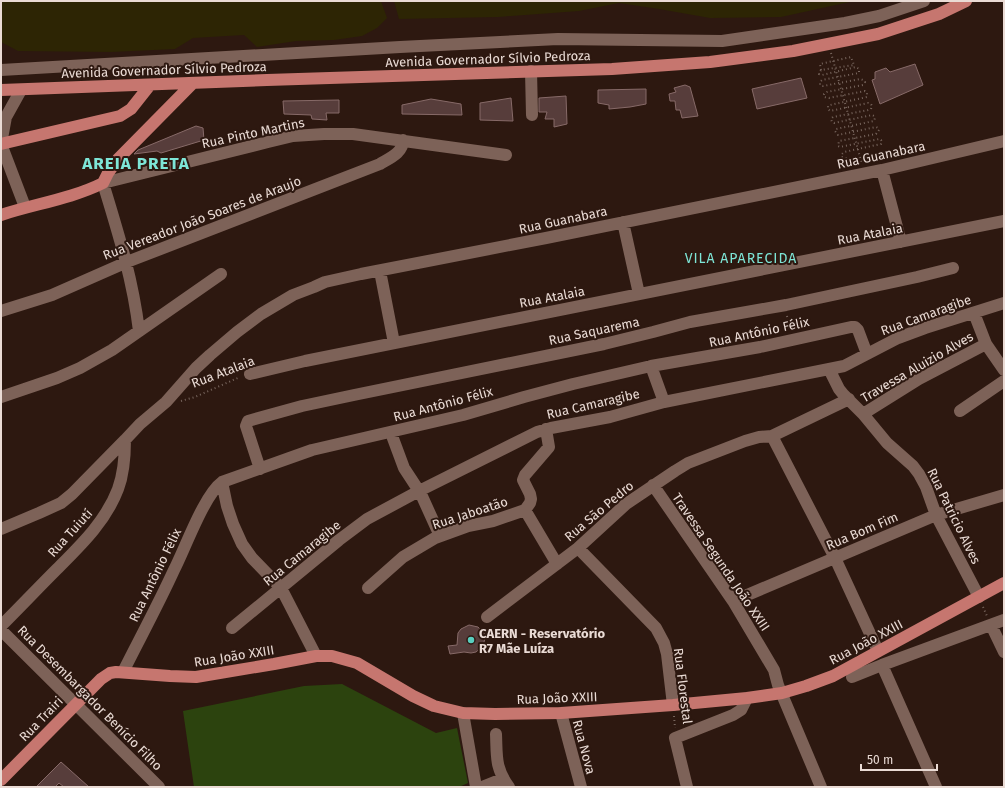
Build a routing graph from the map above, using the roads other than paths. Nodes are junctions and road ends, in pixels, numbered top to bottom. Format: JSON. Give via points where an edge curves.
{"nodes":[{"id":1,"x":924,"y":1,"type":"edge"},
{"id":2,"x":966,"y":1,"type":"edge"},
{"id":3,"x":1,"y":70,"type":"edge"},
{"id":4,"x":531,"y":72,"type":"junction"},
{"id":5,"x":193,"y":83,"type":"junction"},
{"id":6,"x":150,"y":85,"type":"junction"},
{"id":7,"x":1,"y":90,"type":"edge"},
{"id":8,"x":21,"y":90,"type":"junction"},
{"id":9,"x":4,"y":112,"type":"edge"},
{"id":10,"x":532,"y":115,"type":"dead end"},
{"id":11,"x":403,"y":140,"type":"junction"},
{"id":12,"x":1004,"y":141,"type":"edge"},
{"id":13,"x":1,"y":144,"type":"edge"},
{"id":14,"x":506,"y":155,"type":"dead end"},
{"id":15,"x":883,"y":164,"type":"junction"},
{"id":16,"x":103,"y":183,"type":"junction"},
{"id":17,"x":25,"y":207,"type":"junction"},
{"id":18,"x":1,"y":215,"type":"edge"},
{"id":19,"x":1004,"y":221,"type":"edge"},
{"id":20,"x":623,"y":222,"type":"junction"},
{"id":21,"x":901,"y":242,"type":"junction"},
{"id":22,"x":126,"y":262,"type":"junction"},
{"id":23,"x":953,"y":268,"type":"dead end"},
{"id":24,"x":380,"y":271,"type":"junction"},
{"id":25,"x":221,"y":274,"type":"dead end"},
{"id":26,"x":639,"y":294,"type":"junction"},
{"id":27,"x":1004,"y":303,"type":"edge"},
{"id":28,"x":1,"y":311,"type":"edge"},
{"id":29,"x":974,"y":313,"type":"junction"},
{"id":30,"x":139,"y":331,"type":"junction"},
{"id":31,"x":394,"y":343,"type":"junction"},
{"id":32,"x":986,"y":344,"type":"junction"},
{"id":33,"x":867,"y":354,"type":"junction"},
{"id":34,"x":651,"y":366,"type":"junction"},
{"id":35,"x":829,"y":369,"type":"junction"},
{"id":36,"x":1004,"y":370,"type":"edge"},
{"id":37,"x":250,"y":374,"type":"road end"},
{"id":38,"x":1004,"y":380,"type":"edge"},
{"id":39,"x":1,"y":398,"type":"edge"},
{"id":40,"x":849,"y":399,"type":"junction"},
{"id":41,"x":664,"y":402,"type":"junction"},
{"id":42,"x":960,"y":411,"type":"dead end"},
{"id":43,"x":863,"y":414,"type":"junction"},
{"id":44,"x":546,"y":429,"type":"junction"},
{"id":45,"x":390,"y":433,"type":"junction"},
{"id":46,"x":772,"y":436,"type":"junction"},
{"id":47,"x":125,"y":440,"type":"junction"},
{"id":48,"x":260,"y":469,"type":"junction"},
{"id":49,"x":222,"y":482,"type":"junction"},
{"id":50,"x":653,"y":485,"type":"junction"},
{"id":51,"x":419,"y":491,"type":"junction"},
{"id":52,"x":1004,"y":494,"type":"edge"},
{"id":53,"x":525,"y":510,"type":"junction"},
{"id":54,"x":936,"y":515,"type":"junction"},
{"id":55,"x":1,"y":529,"type":"edge"},
{"id":56,"x":440,"y":536,"type":"junction"},
{"id":57,"x":578,"y":548,"type":"junction"},
{"id":58,"x":835,"y":558,"type":"junction"},
{"id":59,"x":557,"y":564,"type":"junction"},
{"id":60,"x":1004,"y":583,"type":"edge"},
{"id":61,"x":281,"y":588,"type":"junction"},
{"id":62,"x":368,"y":588,"type":"dead end"},
{"id":63,"x":979,"y":597,"type":"junction"},
{"id":64,"x":733,"y":601,"type":"junction"},
{"id":65,"x":488,"y":617,"type":"dead end"},
{"id":66,"x":1004,"y":620,"type":"edge"},
{"id":67,"x":991,"y":625,"type":"junction"},
{"id":68,"x":1,"y":626,"type":"edge"},
{"id":69,"x":232,"y":628,"type":"dead end"},
{"id":70,"x":1,"y":630,"type":"edge"},
{"id":71,"x":878,"y":651,"type":"junction"},
{"id":72,"x":1004,"y":652,"type":"edge"},
{"id":73,"x":316,"y":656,"type":"junction"},
{"id":74,"x":882,"y":665,"type":"junction"},
{"id":75,"x":123,"y":672,"type":"junction"},
{"id":76,"x":852,"y":677,"type":"dead end"},
{"id":77,"x":101,"y":678,"type":"joint"},
{"id":78,"x":782,"y":693,"type":"junction"},
{"id":79,"x":747,"y":698,"type":"junction"},
{"id":80,"x":76,"y":704,"type":"junction"},
{"id":81,"x":674,"y":705,"type":"junction"},
{"id":82,"x":463,"y":713,"type":"junction"},
{"id":83,"x":561,"y":713,"type":"junction"},
{"id":84,"x":496,"y":734,"type":"dead end"},
{"id":85,"x":1,"y":780,"type":"edge"},
{"id":86,"x":506,"y":783,"type":"edge"},
{"id":87,"x":158,"y":787,"type":"edge"},
{"id":88,"x":476,"y":787,"type":"edge"},
{"id":89,"x":482,"y":787,"type":"edge"},
{"id":90,"x":580,"y":787,"type":"edge"},
{"id":91,"x":687,"y":787,"type":"edge"},
{"id":92,"x":821,"y":787,"type":"edge"},
{"id":93,"x":936,"y":787,"type":"edge"}],
"edges":[{"from":1,"to":3,"type":"street","via":[[879,16],[845,23],[722,41],[558,39]]},
{"from":2,"to":4,"type":"main road","name":"Avenida Governador Sílvio Pedroza","via":[[939,14],[895,29],[829,45],[710,62]]},
{"from":4,"to":5,"type":"main road","name":"Avenida Governador Sílvio Pedroza"},
{"from":4,"to":10,"type":"street"},
{"from":5,"to":6,"type":"main road","name":"Avenida Governador Sílvio Pedroza"},
{"from":5,"to":16,"type":"main road","via":[[118,159]]},
{"from":6,"to":8,"type":"main road","name":"Avenida Governador Sílvio Pedroza"},
{"from":6,"to":13,"type":"main road","via":[[131,109],[120,116]]},
{"from":7,"to":8,"type":"main road","name":"Avenida Governador Sílvio Pedroza"},
{"from":8,"to":9,"type":"street"},
{"from":9,"to":13,"type":"street"},
{"from":11,"to":14,"type":"street","name":"Rua Pinto Martins"},
{"from":11,"to":16,"type":"street","name":"Rua Pinto Martins","via":[[353,134],[293,136]]},
{"from":11,"to":22,"type":"street","name":"Rua Vereador João Soares de Araujo","via":[[401,149],[380,164]]},
{"from":12,"to":15,"type":"street","name":"Rua Guanabara"},
{"from":13,"to":17,"type":"street"},
{"from":15,"to":20,"type":"street","name":"Rua Guanabara","via":[[865,173]]},
{"from":15,"to":21,"type":"street"},
{"from":16,"to":17,"type":"main road","name":"Rua Pinto Martins","via":[[77,194]]},
{"from":16,"to":22,"type":"street"},
{"from":17,"to":18,"type":"main road","name":"Rua Pinto Martins"},
{"from":19,"to":21,"type":"street","name":"Rua Atalaia"},
{"from":20,"to":24,"type":"street","name":"Rua Guanabara"},
{"from":20,"to":26,"type":"street"},
{"from":21,"to":26,"type":"street","name":"Rua Atalaia"},
{"from":22,"to":28,"type":"street","name":"Rua Vereador João Soares de Araujo","via":[[52,295]]},
{"from":22,"to":30,"type":"street"},
{"from":23,"to":48,"type":"street","name":"Rua Saquarema","via":[[786,305],[690,322],[604,344],[317,403],[248,421],[246,426]]},
{"from":24,"to":31,"type":"street"},
{"from":24,"to":47,"type":"street","name":"Rua Guanabara","via":[[325,282],[293,295],[266,311],[210,355],[166,402]]},
{"from":25,"to":30,"type":"street"},
{"from":26,"to":31,"type":"street","name":"Rua Atalaia"},
{"from":27,"to":29,"type":"street","name":"Rua Camaragibe"},
{"from":29,"to":32,"type":"street"},
{"from":29,"to":33,"type":"street","name":"Rua Camaragibe","via":[[898,338]]},
{"from":30,"to":39,"type":"street","via":[[80,368]]},
{"from":31,"to":37,"type":"street","name":"Rua Atalaia"},
{"from":32,"to":36,"type":"street"},
{"from":32,"to":43,"type":"street","name":"Travessa Aluizio Alves","via":[[918,379]]},
{"from":33,"to":34,"type":"street","name":"Rua Antônio Félix","via":[[858,330],[853,327]]},
{"from":33,"to":35,"type":"street","name":"Rua Camaragibe","via":[[849,364]]},
{"from":34,"to":41,"type":"street"},
{"from":34,"to":45,"type":"street","name":"Rua Antônio Félix"},
{"from":35,"to":40,"type":"street","name":"Rua Patricio Alves","via":[[839,389]]},
{"from":35,"to":41,"type":"street","name":"Rua Camaragibe"},
{"from":38,"to":42,"type":"street"},
{"from":40,"to":43,"type":"street","name":"Rua Patricio Alves"},
{"from":40,"to":46,"type":"street","name":"Rua São Pedro"},
{"from":41,"to":44,"type":"street","name":"Rua Camaragibe","via":[[610,417]]},
{"from":43,"to":54,"type":"street","name":"Rua Patricio Alves","via":[[886,443],[919,474]]},
{"from":44,"to":51,"type":"street","name":"Rua Camaragibe"},
{"from":44,"to":53,"type":"street","via":[[549,447],[523,480],[531,499]]},
{"from":45,"to":48,"type":"street","name":"Rua Antônio Félix","via":[[312,450]]},
{"from":45,"to":51,"type":"street","via":[[404,468]]},
{"from":46,"to":50,"type":"street","name":"Rua São Pedro","via":[[759,437],[688,463]]},
{"from":46,"to":58,"type":"street"},
{"from":47,"to":55,"type":"street","via":[[66,498]]},
{"from":47,"to":68,"type":"street","name":"Rua Tuiutí","via":[[124,471],[119,488],[104,517]]},
{"from":48,"to":49,"type":"street","name":"Rua Antônio Félix"},
{"from":49,"to":61,"type":"street","via":[[227,506],[242,544]]},
{"from":49,"to":75,"type":"street","name":"Rua Antônio Félix","via":[[205,506]]},
{"from":50,"to":57,"type":"street","name":"Rua São Pedro","via":[[626,504]]},
{"from":50,"to":64,"type":"street","name":"Travessa Segunda João XXIII"},
{"from":51,"to":56,"type":"street"},
{"from":51,"to":61,"type":"street","name":"Rua Camaragibe","via":[[352,529]]},
{"from":52,"to":54,"type":"street","name":"Rua Bom Fim"},
{"from":53,"to":56,"type":"street","name":"Rua Jaboatão"},
{"from":53,"to":59,"type":"street"},
{"from":54,"to":58,"type":"street","name":"Rua Bom Fim"},
{"from":54,"to":63,"type":"street","name":"Rua Patricio Alves"},
{"from":56,"to":62,"type":"street","name":"Rua Jaboatão","via":[[403,557]]},
{"from":57,"to":59,"type":"street","name":"Rua São Pedro"},
{"from":57,"to":81,"type":"street","name":"Rua Florestal","via":[[656,628],[667,654]]},
{"from":58,"to":64,"type":"street","name":"Rua Bom Fim"},
{"from":58,"to":71,"type":"street"},
{"from":59,"to":65,"type":"street","name":"Rua São Pedro"},
{"from":60,"to":63,"type":"main road","name":"Rua João XXIII"},
{"from":61,"to":69,"type":"street","name":"Rua Camaragibe"},
{"from":61,"to":73,"type":"street"},
{"from":63,"to":71,"type":"main road","name":"Rua João XXIII"},
{"from":64,"to":78,"type":"street","name":"Travessa Segunda João XXIII","via":[[774,670]]},
{"from":66,"to":67,"type":"street"},
{"from":67,"to":72,"type":"street"},
{"from":67,"to":74,"type":"street"},
{"from":70,"to":80,"type":"street","name":"Rua Desembargador Benício Filho"},
{"from":71,"to":78,"type":"main road","name":"Rua João XXIII","via":[[833,676]]},
{"from":73,"to":75,"type":"main road","name":"Rua João XXIII","via":[[196,677]]},
{"from":73,"to":82,"type":"main road","name":"Rua João XXIII","via":[[332,656],[357,662],[424,702]]},
{"from":74,"to":76,"type":"street"},
{"from":74,"to":93,"type":"street"},
{"from":75,"to":77,"type":"main road","name":"Rua João XXIII","via":[[110,673]]},
{"from":77,"to":80,"type":"main road","name":"Rua Trairi"},
{"from":78,"to":79,"type":"main road","name":"Rua João XXIII"},
{"from":78,"to":92,"type":"street","name":"Travessa Segunda João XXIII"},
{"from":79,"to":81,"type":"main road","name":"Rua João XXIII"},
{"from":79,"to":91,"type":"street","name":"Rua Florestal","via":[[741,710],[733,715],[675,738]]},
{"from":80,"to":85,"type":"main road","name":"Rua Trairi"},
{"from":80,"to":87,"type":"street","name":"Rua Desembargador Benício Filho"},
{"from":81,"to":83,"type":"main road","name":"Rua João XXIII"},
{"from":82,"to":83,"type":"main road","name":"Rua João XXIII"},
{"from":82,"to":88,"type":"street"},
{"from":83,"to":90,"type":"street","name":"Rua Nova"},
{"from":84,"to":86,"type":"street","via":[[498,764]]},
{"from":86,"to":89,"type":"street"}]}
